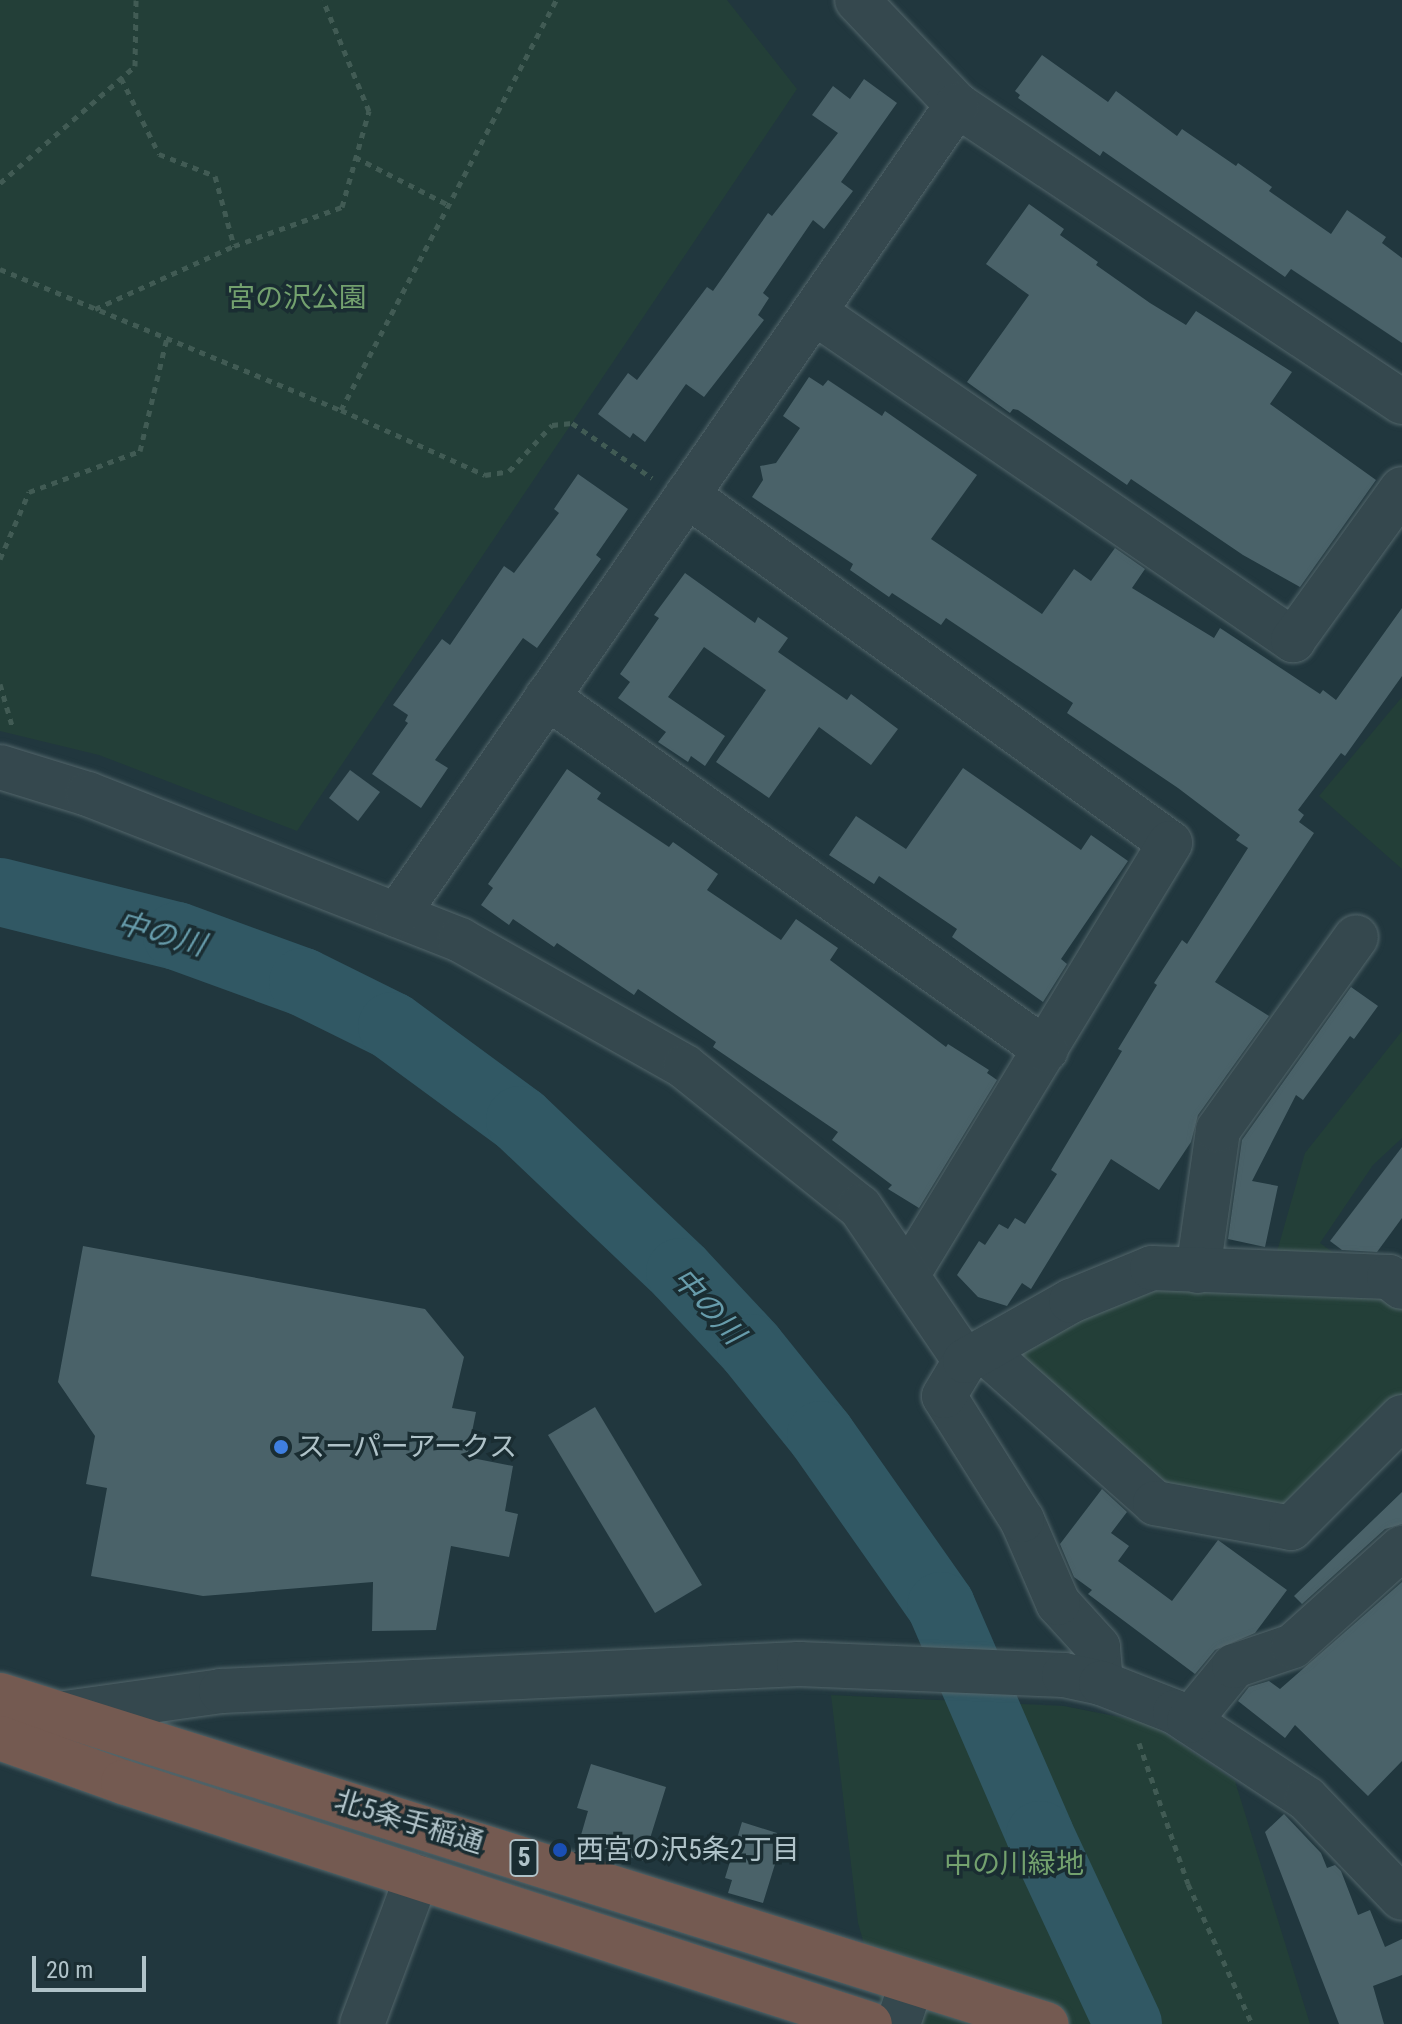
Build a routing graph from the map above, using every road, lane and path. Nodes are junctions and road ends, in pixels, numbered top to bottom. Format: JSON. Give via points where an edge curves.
{"nodes":[{"id":1,"x":136,"y":0,"type":"edge"},
{"id":2,"x":323,"y":0,"type":"edge"},
{"id":3,"x":556,"y":0,"type":"edge"},
{"id":4,"x":857,"y":0,"type":"edge"},
{"id":5,"x":121,"y":78,"type":"junction"},
{"id":6,"x":957,"y":105,"type":"junction"},
{"id":7,"x":355,"y":157,"type":"junction"},
{"id":8,"x":0,"y":183,"type":"edge"},
{"id":9,"x":447,"y":204,"type":"junction"},
{"id":10,"x":234,"y":246,"type":"junction"},
{"id":11,"x":0,"y":269,"type":"edge"},
{"id":12,"x":95,"y":309,"type":"junction"},
{"id":13,"x":814,"y":312,"type":"junction"},
{"id":14,"x":167,"y":338,"type":"junction"},
{"id":15,"x":1402,"y":402,"type":"edge"},
{"id":16,"x":341,"y":410,"type":"junction"},
{"id":17,"x":673,"y":489,"type":"junction"},
{"id":18,"x":1402,"y":489,"type":"edge"},
{"id":19,"x":0,"y":559,"type":"edge"},
{"id":20,"x":547,"y":697,"type":"junction"},
{"id":21,"x":0,"y":767,"type":"edge"},
{"id":22,"x":397,"y":915,"type":"junction"},
{"id":23,"x":1356,"y":937,"type":"dead end"},
{"id":24,"x":1046,"y":1050,"type":"junction"},
{"id":25,"x":1208,"y":1272,"type":"junction"},
{"id":26,"x":908,"y":1274,"type":"junction"},
{"id":27,"x":1402,"y":1287,"type":"edge"},
{"id":28,"x":974,"y":1356,"type":"junction"},
{"id":29,"x":1402,"y":1417,"type":"edge"},
{"id":30,"x":1402,"y":1548,"type":"edge"},
{"id":31,"x":1082,"y":1679,"type":"junction"},
{"id":32,"x":0,"y":1695,"type":"edge"},
{"id":33,"x":55,"y":1715,"type":"junction"},
{"id":34,"x":1189,"y":1721,"type":"junction"},
{"id":35,"x":1137,"y":1736,"type":"dead end"},
{"id":36,"x":0,"y":1738,"type":"edge"},
{"id":37,"x":417,"y":1877,"type":"junction"},
{"id":38,"x":1402,"y":1898,"type":"edge"},
{"id":39,"x":905,"y":2004,"type":"edge"},
{"id":40,"x":362,"y":2024,"type":"edge"},
{"id":41,"x":870,"y":2024,"type":"edge"},
{"id":42,"x":1046,"y":2024,"type":"edge"},
{"id":43,"x":1252,"y":2024,"type":"edge"}],
"edges":[{"from":1,"to":5,"type":"path","via":[[135,66]]},
{"from":2,"to":7,"type":"path","via":[[369,111]]},
{"from":3,"to":9,"type":"path"},
{"from":4,"to":6,"type":"street"},
{"from":5,"to":8,"type":"path"},
{"from":5,"to":10,"type":"path","via":[[159,154],[215,176]]},
{"from":6,"to":13,"type":"street"},
{"from":6,"to":15,"type":"street"},
{"from":7,"to":9,"type":"path"},
{"from":7,"to":10,"type":"path","via":[[342,207]]},
{"from":9,"to":16,"type":"path"},
{"from":10,"to":12,"type":"path"},
{"from":11,"to":12,"type":"path"},
{"from":12,"to":14,"type":"path"},
{"from":13,"to":17,"type":"street"},
{"from":13,"to":18,"type":"street","via":[[1293,640]]},
{"from":14,"to":16,"type":"path"},
{"from":14,"to":19,"type":"path","via":[[140,451],[29,492]]},
{"from":16,"to":17,"type":"path","via":[[485,475],[509,471],[552,425],[572,423]]},
{"from":17,"to":20,"type":"street"},
{"from":17,"to":24,"type":"street","via":[[1170,843]]},
{"from":20,"to":22,"type":"street"},
{"from":20,"to":24,"type":"street"},
{"from":21,"to":22,"type":"street","via":[[88,794]]},
{"from":22,"to":26,"type":"street","via":[[460,940],[685,1067],[860,1207]]},
{"from":23,"to":25,"type":"street","via":[[1218,1130]]},
{"from":24,"to":26,"type":"street"},
{"from":25,"to":27,"type":"street","via":[[1389,1277]]},
{"from":25,"to":28,"type":"street","via":[[1152,1268],[1071,1301]]},
{"from":26,"to":28,"type":"street"},
{"from":28,"to":29,"type":"street","via":[[1155,1503],[1291,1528]]},
{"from":28,"to":31,"type":"street","via":[[944,1396],[1022,1520],[1058,1603],[1098,1647]]},
{"from":30,"to":34,"type":"street","via":[[1293,1646],[1234,1666]]},
{"from":31,"to":33,"type":"street","via":[[799,1664],[221,1691]]},
{"from":31,"to":34,"type":"street"},
{"from":32,"to":33,"type":"highway","name":"北5条手稲通","number":"5"},
{"from":33,"to":39,"type":"highway","name":"北5条手稲通","number":"5","via":[[433,1829]]},
{"from":34,"to":38,"type":"street","via":[[1307,1799]]},
{"from":35,"to":43,"type":"path","via":[[1188,1884]]},
{"from":36,"to":37,"type":"highway","name":"北5条手稲通","number":"5"},
{"from":37,"to":40,"type":"street"},
{"from":37,"to":41,"type":"highway","name":"北5条手稲通","number":"5"},
{"from":39,"to":42,"type":"highway","name":"北5条手稲通","number":"5"}]}
